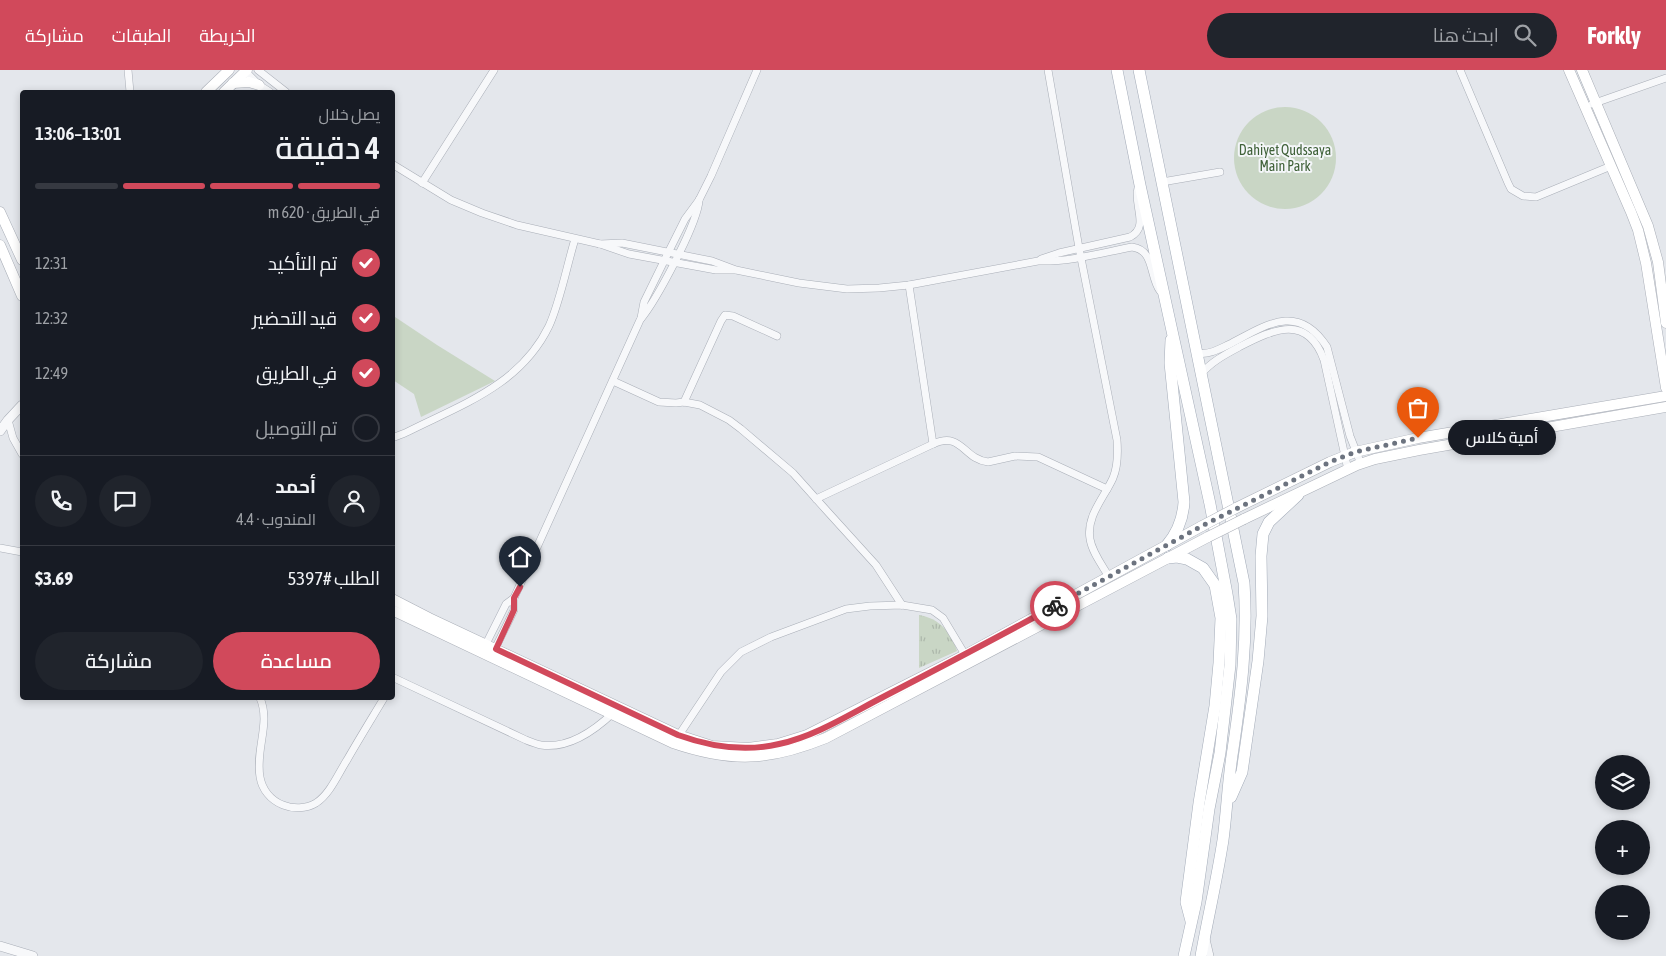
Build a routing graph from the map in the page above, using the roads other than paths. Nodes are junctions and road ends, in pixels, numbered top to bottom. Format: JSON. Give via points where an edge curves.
{"nodes":[{"id":1,"x":128,"y":70,"type":"edge"},
{"id":2,"x":229,"y":70,"type":"edge"},
{"id":3,"x":258,"y":70,"type":"edge"},
{"id":4,"x":494,"y":70,"type":"edge"},
{"id":5,"x":757,"y":70,"type":"edge"},
{"id":6,"x":1048,"y":70,"type":"edge"},
{"id":7,"x":1117,"y":70,"type":"edge"},
{"id":8,"x":1139,"y":70,"type":"edge"},
{"id":9,"x":1460,"y":70,"type":"edge"},
{"id":10,"x":1569,"y":70,"type":"edge"},
{"id":11,"x":1582,"y":70,"type":"edge"},
{"id":12,"x":245,"y":71,"type":"edge"},
{"id":13,"x":1666,"y":78,"type":"edge"},
{"id":14,"x":233,"y":83,"type":"junction"},
{"id":15,"x":259,"y":85,"type":"junction"},
{"id":16,"x":130,"y":90,"type":"edge"},
{"id":17,"x":208,"y":90,"type":"edge"},
{"id":18,"x":226,"y":90,"type":"edge"},
{"id":19,"x":267,"y":90,"type":"edge"},
{"id":20,"x":283,"y":90,"type":"edge"},
{"id":21,"x":1590,"y":104,"type":"junction"},
{"id":22,"x":1612,"y":160,"type":"junction"},
{"id":23,"x":395,"y":166,"type":"edge"},
{"id":24,"x":1220,"y":172,"type":"dead end"},
{"id":25,"x":1620,"y":175,"type":"junction"},
{"id":26,"x":1162,"y":182,"type":"junction"},
{"id":27,"x":422,"y":183,"type":"junction"},
{"id":28,"x":1140,"y":185,"type":"junction"},
{"id":29,"x":699,"y":200,"type":"junction"},
{"id":30,"x":0,"y":212,"type":"edge"},
{"id":31,"x":1130,"y":237,"type":"junction"},
{"id":32,"x":575,"y":238,"type":"junction"},
{"id":33,"x":20,"y":246,"type":"edge"},
{"id":34,"x":1132,"y":247,"type":"junction"},
{"id":35,"x":1079,"y":248,"type":"junction"},
{"id":36,"x":1,"y":252,"type":"edge"},
{"id":37,"x":666,"y":256,"type":"junction"},
{"id":38,"x":676,"y":258,"type":"junction"},
{"id":39,"x":1081,"y":258,"type":"junction"},
{"id":40,"x":20,"y":260,"type":"edge"},
{"id":41,"x":1038,"y":261,"type":"junction"},
{"id":42,"x":4,"y":267,"type":"edge"},
{"id":43,"x":909,"y":285,"type":"junction"},
{"id":44,"x":20,"y":293,"type":"edge"},
{"id":45,"x":1164,"y":295,"type":"junction"},
{"id":46,"x":640,"y":320,"type":"junction"},
{"id":47,"x":1666,"y":323,"type":"edge"},
{"id":48,"x":1172,"y":331,"type":"junction"},
{"id":49,"x":777,"y":336,"type":"dead end"},
{"id":50,"x":1197,"y":353,"type":"junction"},
{"id":51,"x":1200,"y":375,"type":"junction"},
{"id":52,"x":613,"y":381,"type":"junction"},
{"id":53,"x":1666,"y":388,"type":"edge"},
{"id":54,"x":1339,"y":391,"type":"junction"},
{"id":55,"x":1331,"y":392,"type":"junction"},
{"id":56,"x":1666,"y":396,"type":"edge"},
{"id":57,"x":1650,"y":398,"type":"junction"},
{"id":58,"x":684,"y":402,"type":"junction"},
{"id":59,"x":1666,"y":407,"type":"edge"},
{"id":60,"x":20,"y":408,"type":"edge"},
{"id":61,"x":1652,"y":410,"type":"junction"},
{"id":62,"x":1526,"y":419,"type":"junction"},
{"id":63,"x":8,"y":420,"type":"junction"},
{"id":64,"x":1529,"y":430,"type":"junction"},
{"id":65,"x":0,"y":431,"type":"edge"},
{"id":66,"x":395,"y":437,"type":"edge"},
{"id":67,"x":933,"y":444,"type":"junction"},
{"id":68,"x":20,"y":450,"type":"edge"},
{"id":69,"x":1355,"y":452,"type":"junction"},
{"id":70,"x":1344,"y":456,"type":"junction"},
{"id":71,"x":1361,"y":464,"type":"junction"},
{"id":72,"x":1348,"y":470,"type":"junction"},
{"id":73,"x":1107,"y":489,"type":"junction"},
{"id":74,"x":1298,"y":495,"type":"junction"},
{"id":75,"x":816,"y":499,"type":"junction"},
{"id":76,"x":1167,"y":545,"type":"junction"},
{"id":77,"x":0,"y":548,"type":"edge"},
{"id":78,"x":20,"y":552,"type":"edge"},
{"id":79,"x":1168,"y":558,"type":"junction"},
{"id":80,"x":1109,"y":577,"type":"junction"},
{"id":81,"x":395,"y":601,"type":"edge"},
{"id":82,"x":902,"y":605,"type":"junction"},
{"id":83,"x":395,"y":611,"type":"edge"},
{"id":84,"x":489,"y":651,"type":"junction"},
{"id":85,"x":968,"y":659,"type":"junction"},
{"id":86,"x":395,"y":681,"type":"edge"},
{"id":87,"x":261,"y":700,"type":"edge"},
{"id":88,"x":383,"y":700,"type":"edge"},
{"id":89,"x":615,"y":711,"type":"junction"},
{"id":90,"x":676,"y":739,"type":"junction"},
{"id":91,"x":1227,"y":808,"type":"junction"},
{"id":92,"x":1191,"y":923,"type":"junction"},
{"id":93,"x":1204,"y":935,"type":"junction"},
{"id":94,"x":0,"y":946,"type":"edge"},
{"id":95,"x":33,"y":956,"type":"edge"},
{"id":96,"x":1184,"y":956,"type":"edge"},
{"id":97,"x":1201,"y":956,"type":"edge"},
{"id":98,"x":1210,"y":956,"type":"edge"}],
"edges":[{"from":1,"to":16,"type":"street"},
{"from":2,"to":17,"type":"main road"},
{"from":3,"to":20,"type":"street"},
{"from":4,"to":27,"type":"street"},
{"from":5,"to":29,"type":"street"},
{"from":6,"to":35,"type":"street"},
{"from":7,"to":28,"type":"main road"},
{"from":8,"to":26,"type":"main road"},
{"from":9,"to":22,"type":"street","via":[[1508,184],[1517,193],[1536,197]]},
{"from":10,"to":21,"type":"main road"},
{"from":11,"to":21,"type":"main road"},
{"from":12,"to":14,"type":"main road"},
{"from":12,"to":15,"type":"street"},
{"from":13,"to":21,"type":"street"},
{"from":14,"to":15,"type":"main road"},
{"from":14,"to":18,"type":"main road"},
{"from":15,"to":19,"type":"street"},
{"from":21,"to":22,"type":"main road"},
{"from":22,"to":25,"type":"main road"},
{"from":23,"to":27,"type":"street"},
{"from":24,"to":26,"type":"street"},
{"from":25,"to":47,"type":"main road","via":[[1645,219],[1658,262]]},
{"from":25,"to":53,"type":"main road","via":[[1645,256]]},
{"from":26,"to":50,"type":"main road"},
{"from":27,"to":32,"type":"street","via":[[451,200],[517,226]]},
{"from":28,"to":31,"type":"street","via":[[1136,194],[1140,224]]},
{"from":28,"to":45,"type":"main road"},
{"from":29,"to":37,"type":"street"},
{"from":29,"to":38,"type":"street","via":[[696,217]]},
{"from":30,"to":33,"type":"main road"},
{"from":31,"to":34,"type":"street","via":[[1134,240]]},
{"from":31,"to":35,"type":"street"},
{"from":32,"to":37,"type":"street","via":[[621,252]]},
{"from":32,"to":66,"type":"street","via":[[550,324],[528,359],[497,386]]},
{"from":33,"to":36,"type":"main road"},
{"from":34,"to":39,"type":"street"},
{"from":34,"to":45,"type":"street","via":[[1146,253],[1156,284]]},
{"from":35,"to":39,"type":"street"},
{"from":35,"to":41,"type":"street"},
{"from":36,"to":42,"type":"main road"},
{"from":37,"to":38,"type":"street"},
{"from":37,"to":46,"type":"street","via":[[644,302]]},
{"from":38,"to":43,"type":"street","via":[[716,270],[736,270],[824,287],[848,289]]},
{"from":38,"to":46,"type":"street"},
{"from":39,"to":41,"type":"street"},
{"from":39,"to":73,"type":"street","via":[[1117,440],[1116,466]]},
{"from":40,"to":42,"type":"main road"},
{"from":41,"to":43,"type":"street"},
{"from":42,"to":44,"type":"main road"},
{"from":43,"to":67,"type":"street"},
{"from":45,"to":48,"type":"main road"},
{"from":46,"to":52,"type":"street"},
{"from":48,"to":76,"type":"main road","via":[[1170,363],[1184,502],[1178,530]]},
{"from":48,"to":92,"type":"main road","via":[[1210,504],[1231,619],[1230,665],[1220,753]]},
{"from":49,"to":58,"type":"street","via":[[726,315]]},
{"from":50,"to":51,"type":"main road"},
{"from":50,"to":54,"type":"street","via":[[1217,350],[1276,321],[1298,322],[1320,336],[1327,347]]},
{"from":51,"to":55,"type":"street","via":[[1220,357],[1270,332],[1296,330],[1306,335],[1320,350]]},
{"from":51,"to":91,"type":"main road","via":[[1244,583],[1246,611]]},
{"from":52,"to":58,"type":"street","via":[[659,402]]},
{"from":52,"to":84,"type":"street","via":[[514,598],[514,610]]},
{"from":54,"to":55,"type":"street"},
{"from":54,"to":69,"type":"street"},
{"from":55,"to":70,"type":"street"},
{"from":56,"to":57,"type":"main road"},
{"from":57,"to":61,"type":"main road"},
{"from":57,"to":62,"type":"main road"},
{"from":58,"to":75,"type":"street","via":[[716,412],[741,428],[793,473]]},
{"from":59,"to":61,"type":"main road"},
{"from":60,"to":63,"type":"street"},
{"from":61,"to":64,"type":"main road"},
{"from":62,"to":64,"type":"main road"},
{"from":62,"to":69,"type":"main road"},
{"from":63,"to":65,"type":"street"},
{"from":63,"to":68,"type":"street"},
{"from":64,"to":71,"type":"main road"},
{"from":67,"to":73,"type":"street","via":[[941,440],[952,441],[978,460],[988,462],[1023,455],[1038,457]]},
{"from":67,"to":75,"type":"street"},
{"from":69,"to":70,"type":"main road"},
{"from":69,"to":71,"type":"street"},
{"from":70,"to":72,"type":"street"},
{"from":70,"to":76,"type":"main road","bridge":true},
{"from":71,"to":72,"type":"main road"},
{"from":72,"to":74,"type":"main road"},
{"from":73,"to":80,"type":"street","via":[[1091,519],[1089,530],[1094,551]]},
{"from":74,"to":79,"type":"main road","bridge":true},
{"from":74,"to":91,"type":"main road","via":[[1269,522],[1263,534],[1258,661],[1242,772]]},
{"from":75,"to":82,"type":"street","via":[[876,565]]},
{"from":76,"to":80,"type":"main road"},
{"from":77,"to":78,"type":"street"},
{"from":79,"to":85,"type":"main road"},
{"from":79,"to":92,"type":"main road","via":[[1187,559],[1204,568],[1216,585],[1221,618],[1215,706],[1186,902]]},
{"from":80,"to":85,"type":"main road"},
{"from":81,"to":84,"type":"main road"},
{"from":82,"to":85,"type":"street","via":[[925,608],[939,614]]},
{"from":82,"to":90,"type":"street","via":[[846,608],[750,647],[733,658],[721,672]]},
{"from":83,"to":84,"type":"main road"},
{"from":84,"to":89,"type":"main road"},
{"from":85,"to":90,"type":"main road","via":[[796,750],[749,758],[692,750]]},
{"from":86,"to":89,"type":"street","via":[[542,745],[574,739]]},
{"from":87,"to":88,"type":"street","via":[[264,710],[261,783],[271,798],[297,808],[315,803],[328,790]]},
{"from":89,"to":90,"type":"main road"},
{"from":91,"to":93,"type":"main road"},
{"from":92,"to":96,"type":"main road"},
{"from":93,"to":97,"type":"main road"},
{"from":93,"to":98,"type":"street"},
{"from":94,"to":95,"type":"street"}]}
